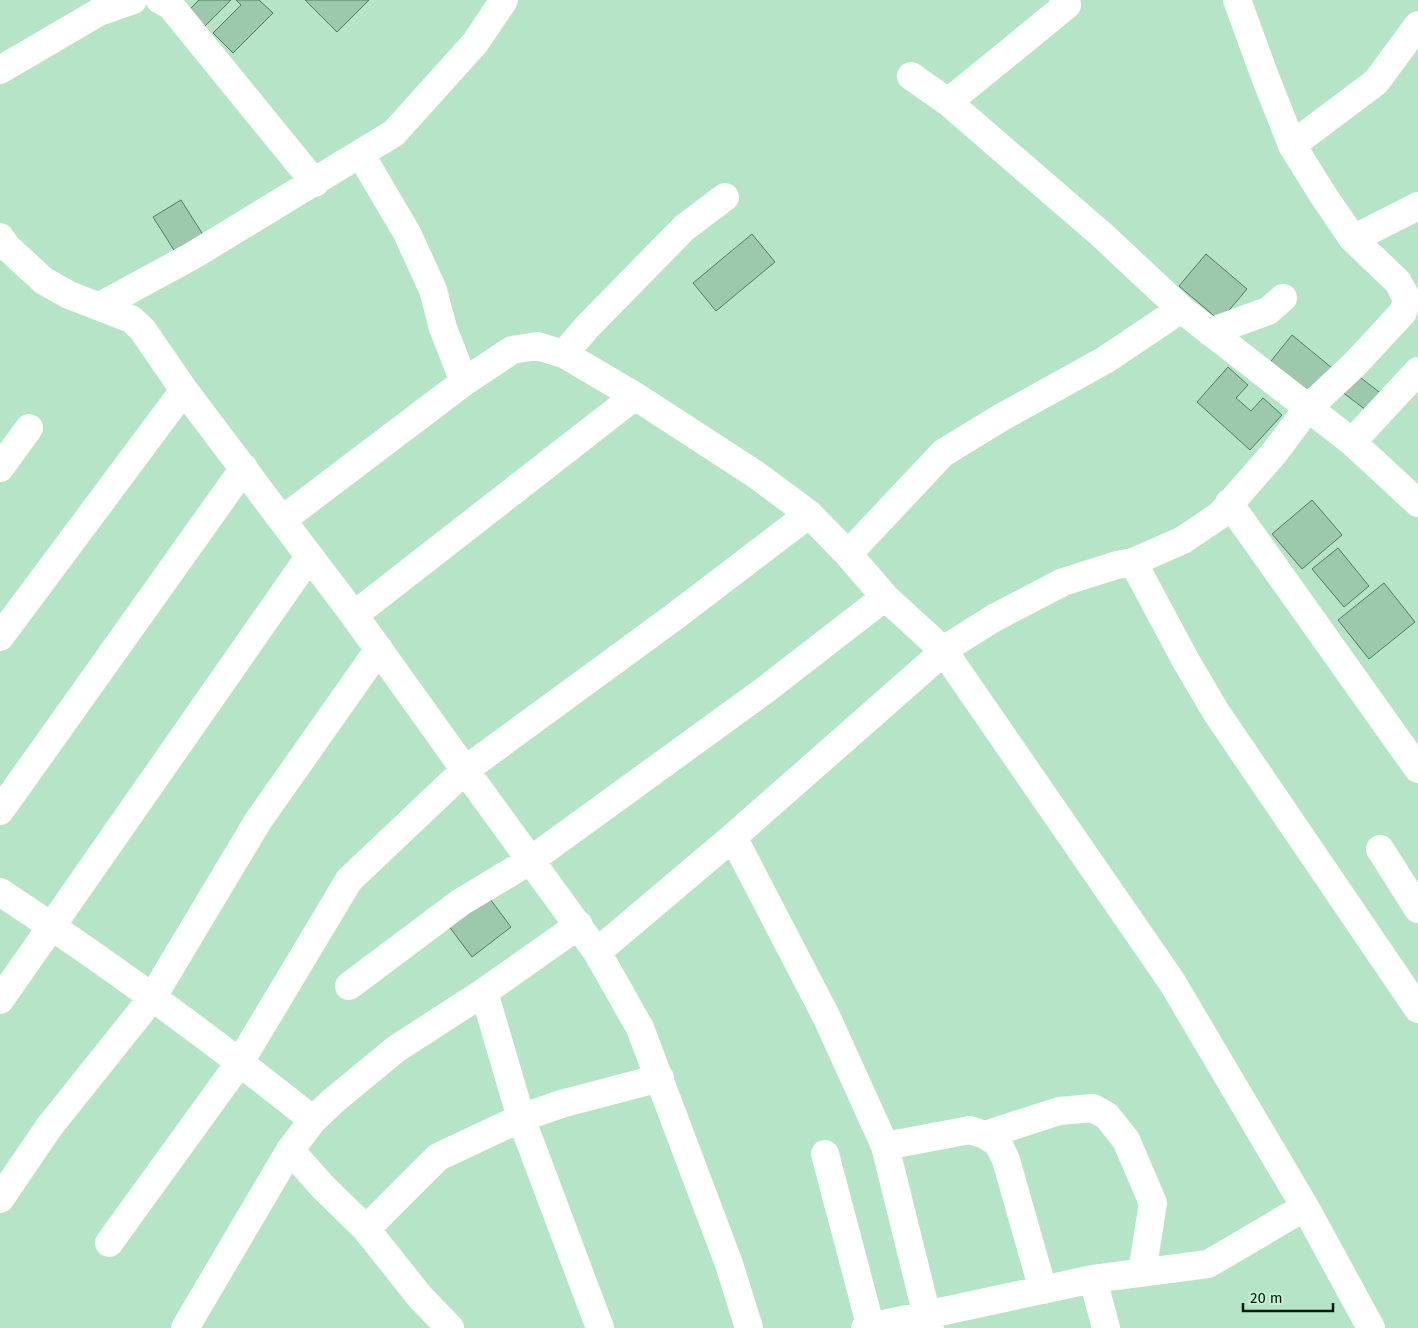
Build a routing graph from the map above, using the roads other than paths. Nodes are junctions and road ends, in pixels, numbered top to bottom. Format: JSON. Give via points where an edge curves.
{"nodes":[{"id":1,"x":133,"y":0,"type":"edge"},
{"id":2,"x":160,"y":0,"type":"edge"},
{"id":3,"x":504,"y":0,"type":"edge"},
{"id":4,"x":1237,"y":0,"type":"edge"},
{"id":5,"x":1070,"y":2,"type":"edge"},
{"id":6,"x":1418,"y":24,"type":"edge"},
{"id":7,"x":0,"y":70,"type":"edge"},
{"id":8,"x":911,"y":76,"type":"dead end"},
{"id":9,"x":948,"y":102,"type":"junction"},
{"id":10,"x":1292,"y":145,"type":"junction"},
{"id":11,"x":360,"y":155,"type":"junction"},
{"id":12,"x":315,"y":183,"type":"junction"},
{"id":13,"x":725,"y":197,"type":"dead end"},
{"id":14,"x":1418,"y":206,"type":"edge"},
{"id":15,"x":0,"y":237,"type":"edge"},
{"id":16,"x":1353,"y":239,"type":"junction"},
{"id":17,"x":1283,"y":298,"type":"dead end"},
{"id":18,"x":100,"y":306,"type":"junction"},
{"id":19,"x":1181,"y":309,"type":"junction"},
{"id":20,"x":1210,"y":332,"type":"junction"},
{"id":21,"x":564,"y":354,"type":"junction"},
{"id":22,"x":1418,"y":371,"type":"edge"},
{"id":23,"x":464,"y":382,"type":"junction"},
{"id":24,"x":184,"y":390,"type":"junction"},
{"id":25,"x":635,"y":396,"type":"junction"},
{"id":26,"x":1308,"y":409,"type":"junction"},
{"id":27,"x":29,"y":428,"type":"dead end"},
{"id":28,"x":1352,"y":442,"type":"junction"},
{"id":29,"x":0,"y":468,"type":"edge"},
{"id":30,"x":244,"y":468,"type":"junction"},
{"id":31,"x":1230,"y":503,"type":"junction"},
{"id":32,"x":1418,"y":503,"type":"edge"},
{"id":33,"x":809,"y":514,"type":"junction"},
{"id":34,"x":282,"y":520,"type":"junction"},
{"id":35,"x":848,"y":554,"type":"junction"},
{"id":36,"x":309,"y":557,"type":"junction"},
{"id":37,"x":1133,"y":562,"type":"junction"},
{"id":38,"x":885,"y":597,"type":"junction"},
{"id":39,"x":354,"y":615,"type":"junction"},
{"id":40,"x":0,"y":637,"type":"edge"},
{"id":41,"x":379,"y":649,"type":"junction"},
{"id":42,"x":943,"y":650,"type":"junction"},
{"id":43,"x":1416,"y":764,"type":"edge"},
{"id":44,"x":465,"y":770,"type":"junction"},
{"id":45,"x":0,"y":811,"type":"edge"},
{"id":46,"x":733,"y":837,"type":"junction"},
{"id":47,"x":1380,"y":849,"type":"dead end"},
{"id":48,"x":531,"y":860,"type":"junction"},
{"id":49,"x":0,"y":892,"type":"edge"},
{"id":50,"x":1418,"y":909,"type":"edge"},
{"id":51,"x":579,"y":925,"type":"junction"},
{"id":52,"x":52,"y":926,"type":"junction"},
{"id":53,"x":597,"y":952,"type":"junction"},
{"id":54,"x":349,"y":986,"type":"dead end"},
{"id":55,"x":484,"y":992,"type":"junction"},
{"id":56,"x":152,"y":998,"type":"junction"},
{"id":57,"x":0,"y":1000,"type":"edge"},
{"id":58,"x":1418,"y":1009,"type":"edge"},
{"id":59,"x":240,"y":1062,"type":"junction"},
{"id":60,"x":660,"y":1078,"type":"junction"},
{"id":61,"x":521,"y":1118,"type":"junction"},
{"id":62,"x":312,"y":1120,"type":"junction"},
{"id":63,"x":985,"y":1135,"type":"junction"},
{"id":64,"x":885,"y":1146,"type":"junction"},
{"id":65,"x":290,"y":1150,"type":"junction"},
{"id":66,"x":825,"y":1154,"type":"dead end"},
{"id":67,"x":0,"y":1199,"type":"edge"},
{"id":68,"x":1306,"y":1207,"type":"junction"},
{"id":69,"x":366,"y":1229,"type":"junction"},
{"id":70,"x":109,"y":1243,"type":"dead end"},
{"id":71,"x":1142,"y":1272,"type":"junction"},
{"id":72,"x":1094,"y":1279,"type":"junction"},
{"id":73,"x":1043,"y":1290,"type":"junction"},
{"id":74,"x":928,"y":1322,"type":"edge"},
{"id":75,"x":185,"y":1328,"type":"edge"},
{"id":76,"x":450,"y":1328,"type":"edge"},
{"id":77,"x":600,"y":1328,"type":"edge"},
{"id":78,"x":749,"y":1328,"type":"edge"},
{"id":79,"x":868,"y":1328,"type":"edge"},
{"id":80,"x":1106,"y":1328,"type":"edge"},
{"id":81,"x":1371,"y":1328,"type":"edge"}],
"edges":[{"from":1,"to":7,"type":"street","via":[[99,12]]},
{"from":2,"to":12,"type":"street","via":[[170,5]]},
{"from":3,"to":11,"type":"street","via":[[475,43],[394,133]]},
{"from":4,"to":10,"type":"street"},
{"from":5,"to":9,"type":"street"},
{"from":6,"to":10,"type":"street","via":[[1376,82]]},
{"from":8,"to":9,"type":"street"},
{"from":9,"to":19,"type":"street","via":[[1102,235]]},
{"from":10,"to":16,"type":"street"},
{"from":11,"to":12,"type":"street"},
{"from":11,"to":23,"type":"street","via":[[407,233],[432,290]]},
{"from":12,"to":18,"type":"street"},
{"from":13,"to":21,"type":"street","via":[[684,228]]},
{"from":14,"to":16,"type":"street"},
{"from":15,"to":18,"type":"street","via":[[7,248],[44,281],[69,295]]},
{"from":16,"to":26,"type":"street","via":[[1398,282],[1407,299],[1403,312]]},
{"from":17,"to":20,"type":"street","via":[[1268,311]]},
{"from":18,"to":24,"type":"street","via":[[131,319],[142,330]]},
{"from":19,"to":20,"type":"street"},
{"from":19,"to":35,"type":"street","via":[[1105,360],[943,453]]},
{"from":20,"to":26,"type":"street"},
{"from":21,"to":23,"type":"street","via":[[537,346],[512,350]]},
{"from":21,"to":25,"type":"street"},
{"from":22,"to":28,"type":"street"},
{"from":23,"to":34,"type":"street"},
{"from":24,"to":30,"type":"street"},
{"from":24,"to":40,"type":"street"},
{"from":25,"to":33,"type":"street","via":[[755,474]]},
{"from":25,"to":39,"type":"street"},
{"from":26,"to":28,"type":"street"},
{"from":26,"to":31,"type":"street"},
{"from":27,"to":29,"type":"street"},
{"from":28,"to":32,"type":"street"},
{"from":30,"to":34,"type":"street"},
{"from":30,"to":45,"type":"street"},
{"from":31,"to":37,"type":"street","via":[[1220,515],[1183,540]]},
{"from":31,"to":43,"type":"street"},
{"from":33,"to":35,"type":"street"},
{"from":33,"to":44,"type":"street"},
{"from":34,"to":36,"type":"street"},
{"from":35,"to":38,"type":"street"},
{"from":36,"to":39,"type":"street"},
{"from":36,"to":52,"type":"street"},
{"from":37,"to":42,"type":"street","via":[[1063,582],[994,618]]},
{"from":37,"to":58,"type":"street","via":[[1216,712]]},
{"from":38,"to":42,"type":"street"},
{"from":38,"to":48,"type":"street","via":[[766,690]]},
{"from":39,"to":41,"type":"street"},
{"from":41,"to":44,"type":"street"},
{"from":41,"to":56,"type":"street","via":[[258,821]]},
{"from":42,"to":46,"type":"street"},
{"from":42,"to":68,"type":"street","via":[[1172,982]]},
{"from":44,"to":48,"type":"street"},
{"from":44,"to":59,"type":"street","via":[[349,880]]},
{"from":46,"to":53,"type":"street"},
{"from":46,"to":64,"type":"street","via":[[827,1018]]},
{"from":47,"to":50,"type":"street"},
{"from":48,"to":51,"type":"street"},
{"from":48,"to":54,"type":"street","via":[[461,902]]},
{"from":49,"to":52,"type":"street"},
{"from":51,"to":53,"type":"street"},
{"from":51,"to":55,"type":"street"},
{"from":52,"to":56,"type":"street"},
{"from":52,"to":57,"type":"street"},
{"from":53,"to":60,"type":"street","via":[[640,1028]]},
{"from":55,"to":61,"type":"street"},
{"from":55,"to":62,"type":"street","via":[[396,1048]]},
{"from":56,"to":59,"type":"street"},
{"from":56,"to":67,"type":"street","via":[[49,1127]]},
{"from":59,"to":62,"type":"street"},
{"from":59,"to":70,"type":"street"},
{"from":60,"to":61,"type":"street"},
{"from":60,"to":78,"type":"street","via":[[729,1264]]},
{"from":61,"to":69,"type":"street","via":[[438,1157]]},
{"from":61,"to":77,"type":"street"},
{"from":62,"to":65,"type":"street"},
{"from":63,"to":64,"type":"street","via":[[970,1130]]},
{"from":63,"to":71,"type":"street","via":[[1059,1111],[1093,1108],[1107,1116],[1126,1140],[1153,1203]]},
{"from":63,"to":73,"type":"street","via":[[998,1143],[1006,1160]]},
{"from":64,"to":74,"type":"street"},
{"from":65,"to":69,"type":"street","via":[[322,1187]]},
{"from":65,"to":75,"type":"street"},
{"from":66,"to":79,"type":"street"},
{"from":68,"to":71,"type":"street","via":[[1208,1264]]},
{"from":68,"to":81,"type":"street"},
{"from":69,"to":76,"type":"street","via":[[420,1297]]},
{"from":71,"to":72,"type":"street"},
{"from":72,"to":73,"type":"street"},
{"from":72,"to":80,"type":"street"},
{"from":73,"to":74,"type":"street"},
{"from":74,"to":79,"type":"street"}]}
